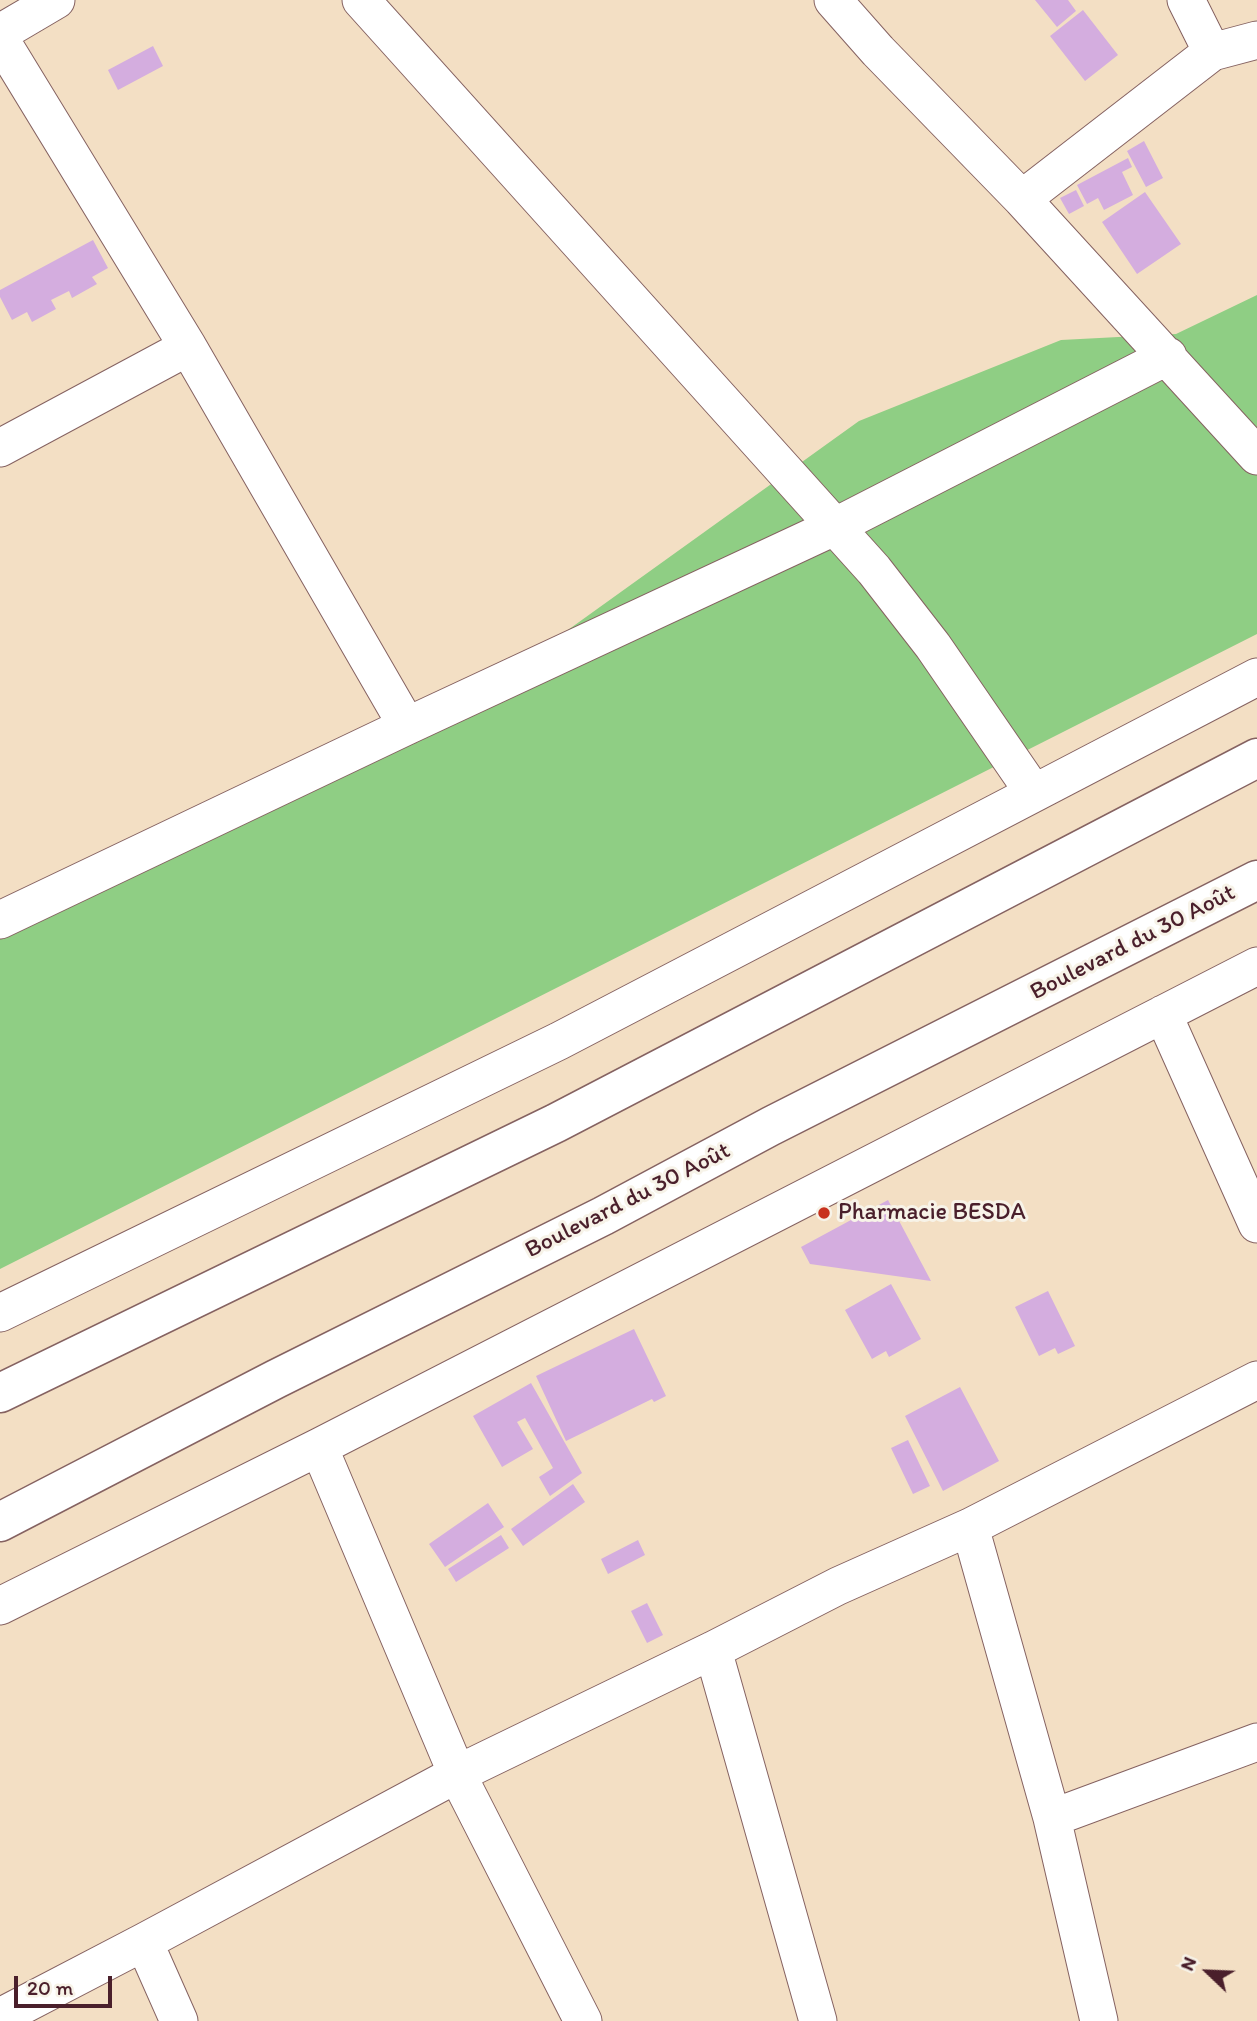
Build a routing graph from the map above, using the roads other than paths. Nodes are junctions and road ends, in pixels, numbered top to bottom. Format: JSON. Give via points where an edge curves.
{"nodes":[{"id":1,"x":56,"y":0,"type":"edge"},
{"id":2,"x":361,"y":0,"type":"edge"},
{"id":3,"x":833,"y":0,"type":"edge"},
{"id":4,"x":1186,"y":0,"type":"edge"},
{"id":5,"x":0,"y":33,"type":"edge"},
{"id":6,"x":0,"y":39,"type":"edge"},
{"id":7,"x":1257,"y":40,"type":"edge"},
{"id":8,"x":1212,"y":52,"type":"junction"},
{"id":9,"x":1022,"y":199,"type":"junction"},
{"id":10,"x":188,"y":347,"type":"junction"},
{"id":11,"x":1168,"y":356,"type":"junction"},
{"id":12,"x":1245,"y":422,"type":"edge"},
{"id":13,"x":0,"y":448,"type":"edge"},
{"id":14,"x":1257,"y":456,"type":"edge"},
{"id":15,"x":836,"y":526,"type":"junction"},
{"id":16,"x":1257,"y":677,"type":"edge"},
{"id":17,"x":407,"y":726,"type":"junction"},
{"id":18,"x":1257,"y":758,"type":"edge"},
{"id":19,"x":1034,"y":793,"type":"junction"},
{"id":20,"x":1257,"y":880,"type":"edge"},
{"id":21,"x":0,"y":920,"type":"edge"},
{"id":22,"x":1257,"y":966,"type":"edge"},
{"id":23,"x":1163,"y":1014,"type":"junction"},
{"id":24,"x":1257,"y":1224,"type":"edge"},
{"id":25,"x":0,"y":1314,"type":"edge"},
{"id":26,"x":1257,"y":1380,"type":"edge"},
{"id":27,"x":0,"y":1393,"type":"edge"},
{"id":28,"x":319,"y":1447,"type":"junction"},
{"id":29,"x":0,"y":1522,"type":"edge"},
{"id":30,"x":970,"y":1527,"type":"junction"},
{"id":31,"x":0,"y":1606,"type":"edge"},
{"id":32,"x":713,"y":1650,"type":"junction"},
{"id":33,"x":1257,"y":1742,"type":"edge"},
{"id":34,"x":457,"y":1774,"type":"junction"},
{"id":35,"x":1052,"y":1818,"type":"junction"},
{"id":36,"x":144,"y":1942,"type":"junction"},
{"id":37,"x":0,"y":2017,"type":"edge"},
{"id":38,"x":179,"y":2021,"type":"edge"},
{"id":39,"x":583,"y":2021,"type":"edge"},
{"id":40,"x":818,"y":2021,"type":"edge"},
{"id":41,"x":1100,"y":2021,"type":"edge"}],
"edges":[{"from":1,"to":5,"type":"street"},
{"from":2,"to":15,"type":"street"},
{"from":3,"to":9,"type":"street"},
{"from":4,"to":8,"type":"street"},
{"from":6,"to":10,"type":"street"},
{"from":7,"to":8,"type":"street"},
{"from":8,"to":9,"type":"street"},
{"from":9,"to":11,"type":"street"},
{"from":10,"to":13,"type":"street"},
{"from":10,"to":17,"type":"street"},
{"from":11,"to":12,"type":"street"},
{"from":11,"to":15,"type":"street"},
{"from":12,"to":14,"type":"street"},
{"from":15,"to":17,"type":"street"},
{"from":15,"to":19,"type":"street","via":[[933,646]]},
{"from":16,"to":19,"type":"street"},
{"from":17,"to":21,"type":"street"},
{"from":18,"to":27,"type":"highway","via":[[556,1123]]},
{"from":19,"to":25,"type":"street","via":[[559,1041]]},
{"from":20,"to":29,"type":"highway","name":"Boulevard du 30 Août"},
{"from":22,"to":23,"type":"street"},
{"from":23,"to":24,"type":"street"},
{"from":23,"to":28,"type":"street"},
{"from":26,"to":30,"type":"street"},
{"from":28,"to":31,"type":"street"},
{"from":28,"to":34,"type":"street"},
{"from":30,"to":32,"type":"street","via":[[838,1586]]},
{"from":30,"to":35,"type":"street"},
{"from":32,"to":34,"type":"street"},
{"from":32,"to":40,"type":"street"},
{"from":33,"to":35,"type":"street"},
{"from":34,"to":36,"type":"street"},
{"from":34,"to":39,"type":"street"},
{"from":35,"to":41,"type":"street"},
{"from":36,"to":37,"type":"street"},
{"from":36,"to":38,"type":"street"}]}
